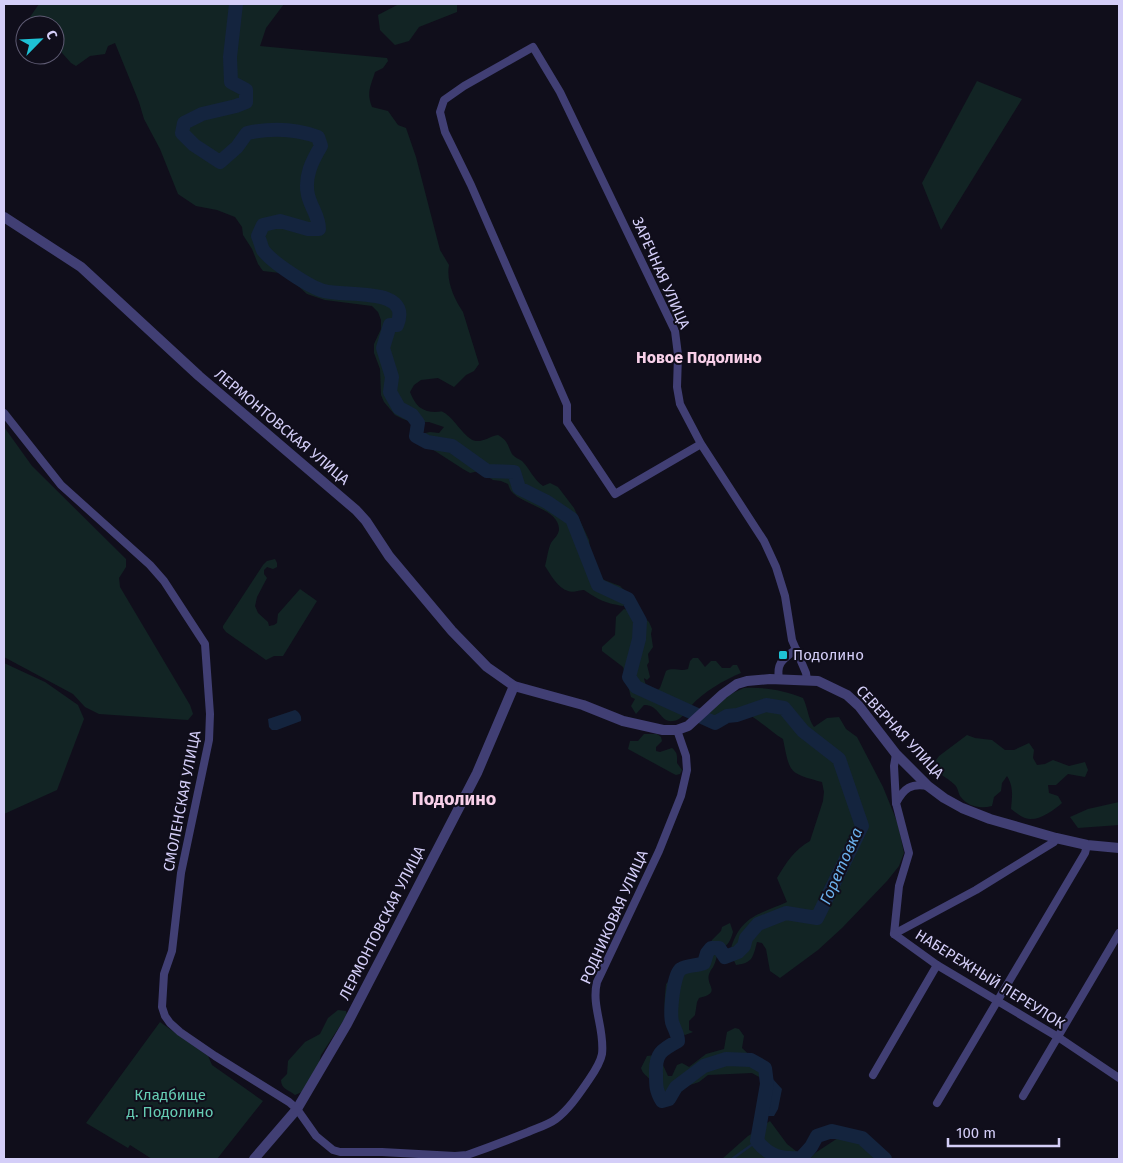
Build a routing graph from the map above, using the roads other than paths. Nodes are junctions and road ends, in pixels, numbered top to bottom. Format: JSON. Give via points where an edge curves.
{"nodes":[{"id":1,"x":4,"y":217,"type":"edge"},
{"id":2,"x":4,"y":413,"type":"edge"},
{"id":3,"x":701,"y":444,"type":"junction"},
{"id":4,"x":796,"y":649,"type":"junction"},
{"id":5,"x":779,"y":679,"type":"junction"},
{"id":6,"x":807,"y":680,"type":"junction"},
{"id":7,"x":514,"y":686,"type":"junction"},
{"id":8,"x":678,"y":730,"type":"junction"},
{"id":9,"x":896,"y":754,"type":"junction"},
{"id":10,"x":928,"y":786,"type":"junction"},
{"id":11,"x":896,"y":803,"type":"junction"},
{"id":12,"x":1056,"y":838,"type":"junction"},
{"id":13,"x":1087,"y":845,"type":"junction"},
{"id":14,"x":1119,"y":848,"type":"edge"},
{"id":15,"x":1119,"y":932,"type":"edge"},
{"id":16,"x":894,"y":934,"type":"junction"},
{"id":17,"x":937,"y":965,"type":"junction"},
{"id":18,"x":997,"y":1002,"type":"junction"},
{"id":19,"x":1058,"y":1037,"type":"junction"},
{"id":20,"x":873,"y":1075,"type":"dead end"},
{"id":21,"x":1118,"y":1075,"type":"edge"},
{"id":22,"x":1023,"y":1096,"type":"dead end"},
{"id":23,"x":937,"y":1103,"type":"dead end"},
{"id":24,"x":297,"y":1108,"type":"junction"},
{"id":25,"x":254,"y":1159,"type":"edge"}],
"edges":[{"from":1,"to":7,"type":"street","name":"ЛЕРМОНТОВСКАЯ УЛИЦА","via":[[92,276],[199,376],[356,510],[394,562],[468,649],[486,667]]},
{"from":2,"to":24,"type":"street","name":"СМОЛЕНСКАЯ УЛИЦА","via":[[61,484],[164,581],[205,644],[209,740],[181,873],[172,952],[164,974],[162,1007],[170,1023],[180,1032]]},
{"from":3,"to":3,"type":"street","name":"ЗАРЕЧНАЯ УЛИЦА","via":[[680,404],[675,331],[560,92],[533,47],[464,86],[444,100],[440,112],[445,132],[567,405],[567,422],[615,494]]},
{"from":3,"to":4,"type":"street","name":"ЗАРЕЧНАЯ УЛИЦА","via":[[764,541],[785,596]]},
{"from":4,"to":5,"type":"street","via":[[781,661]]},
{"from":4,"to":6,"type":"street","name":"ЗАРЕЧНАЯ УЛИЦА"},
{"from":5,"to":6,"type":"street","name":"СЕВЕРНАЯ УЛИЦА"},
{"from":5,"to":8,"type":"street","name":"СЕВЕРНАЯ УЛИЦА","via":[[737,684],[718,697],[695,721]]},
{"from":6,"to":9,"type":"street","name":"СЕВЕРНАЯ УЛИЦА","via":[[818,681],[846,695],[859,706]]},
{"from":7,"to":8,"type":"street","name":"ЛЕРМОНТОВСКАЯ УЛИЦА","via":[[583,705],[641,726]]},
{"from":7,"to":24,"type":"street","name":"ЛЕРМОНТОВСКАЯ УЛИЦА","via":[[473,780],[347,1024]]},
{"from":8,"to":24,"type":"street","name":"РОДНИКОВАЯ УЛИЦА","via":[[686,756],[685,783],[659,851],[597,982],[594,992],[602,1055],[566,1110],[551,1122],[467,1155],[455,1156],[333,1150],[316,1136]]},
{"from":9,"to":10,"type":"street","name":"СЕВЕРНАЯ УЛИЦА"},
{"from":9,"to":11,"type":"street","name":"НАБЕРЕЖНЫЙ ПЕРЕУЛОК"},
{"from":10,"to":11,"type":"street","via":[[912,786],[902,792]]},
{"from":10,"to":12,"type":"street","name":"СЕВЕРНАЯ УЛИЦА","via":[[962,808]]},
{"from":11,"to":16,"type":"street","name":"НАБЕРЕЖНЫЙ ПЕРЕУЛОК","via":[[909,853],[899,886]]},
{"from":12,"to":13,"type":"street","name":"СЕВЕРНАЯ УЛИЦА"},
{"from":12,"to":16,"type":"street","via":[[976,890]]},
{"from":13,"to":14,"type":"street","name":"СЕВЕРНАЯ УЛИЦА"},
{"from":13,"to":18,"type":"street"},
{"from":15,"to":19,"type":"street"},
{"from":16,"to":17,"type":"street","name":"НАБЕРЕЖНЫЙ ПЕРЕУЛОК"},
{"from":17,"to":18,"type":"street","name":"НАБЕРЕЖНЫЙ ПЕРЕУЛОК"},
{"from":17,"to":20,"type":"street"},
{"from":18,"to":19,"type":"street","name":"НАБЕРЕЖНЫЙ ПЕРЕУЛОК"},
{"from":18,"to":23,"type":"street"},
{"from":19,"to":21,"type":"street","name":"НАБЕРЕЖНЫЙ ПЕРЕУЛОК"},
{"from":19,"to":22,"type":"street"},
{"from":24,"to":25,"type":"street","name":"ЛЕРМОНТОВСКАЯ УЛИЦА"}]}
